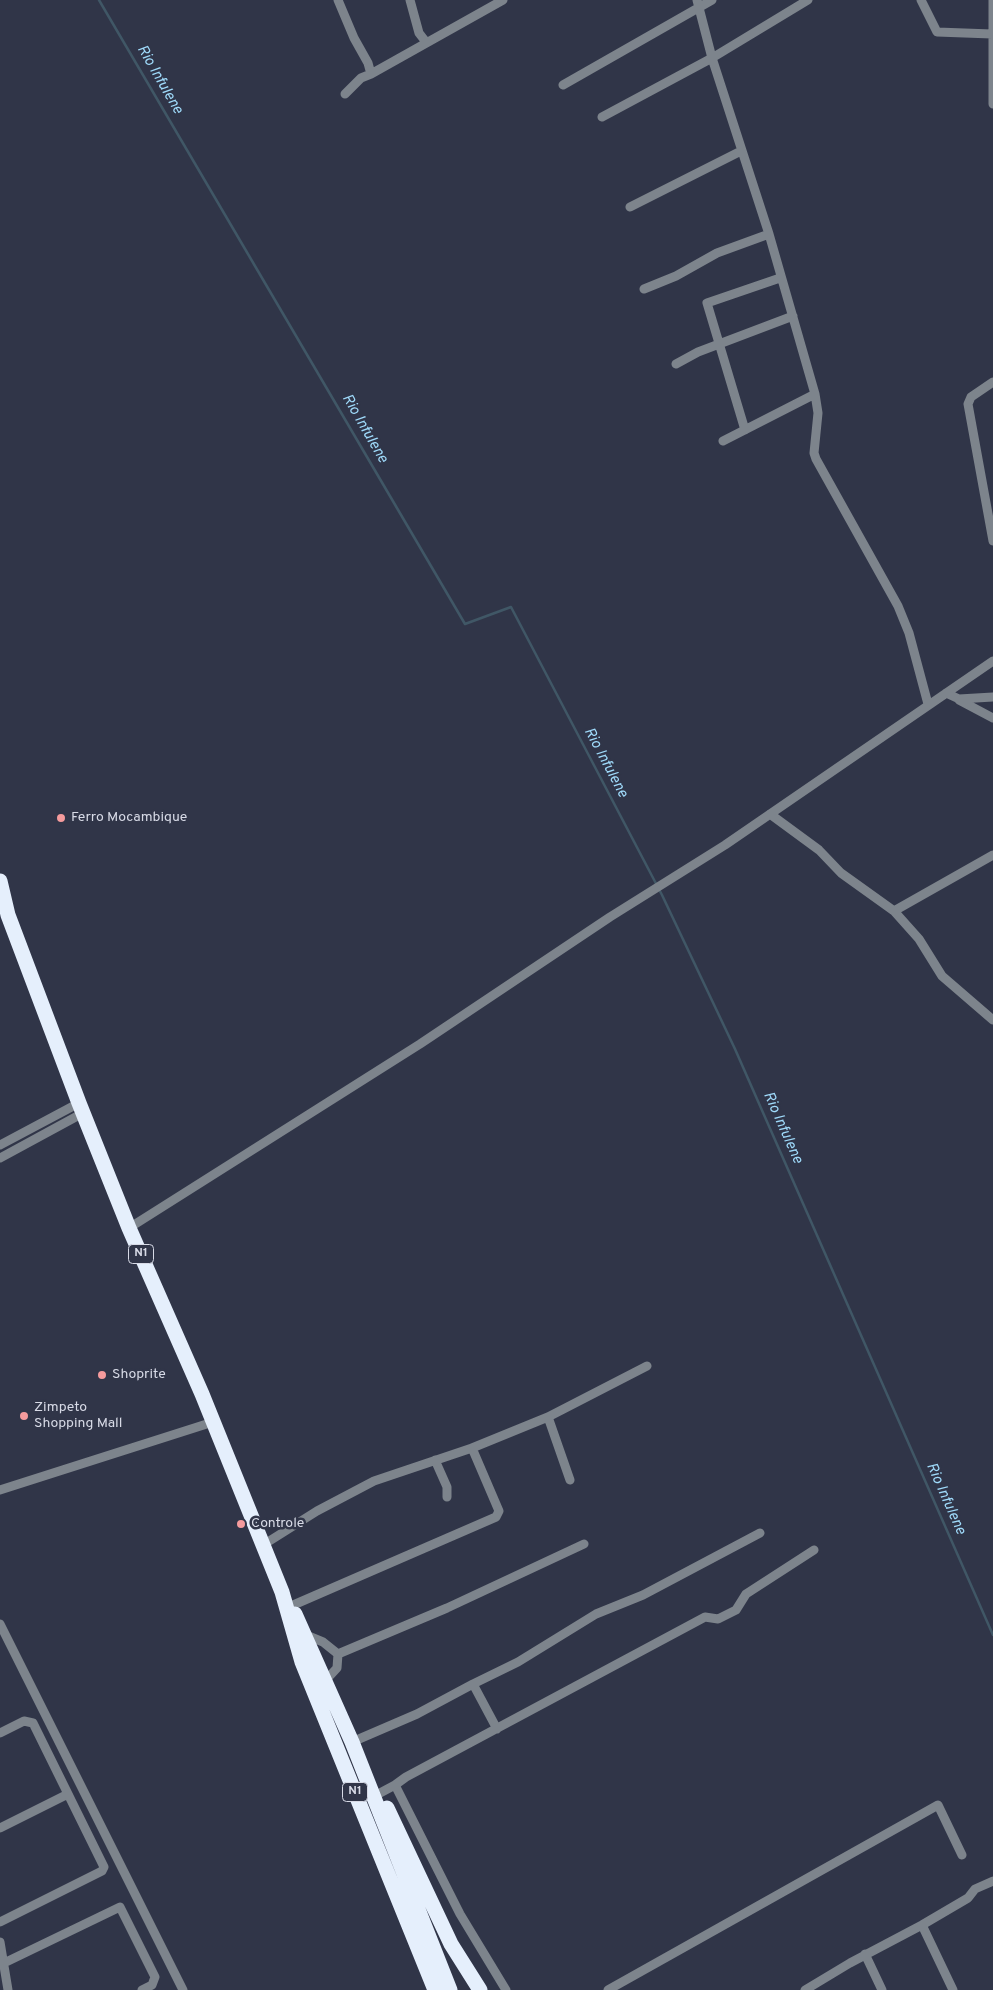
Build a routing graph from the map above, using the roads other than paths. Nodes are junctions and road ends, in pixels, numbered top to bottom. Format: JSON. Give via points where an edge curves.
{"nodes":[{"id":1,"x":338,"y":0,"type":"edge"},
{"id":2,"x":410,"y":0,"type":"edge"},
{"id":3,"x":503,"y":0,"type":"edge"},
{"id":4,"x":712,"y":0,"type":"edge"},
{"id":5,"x":808,"y":0,"type":"edge"},
{"id":6,"x":922,"y":0,"type":"edge"},
{"id":7,"x":993,"y":0,"type":"edge"},
{"id":8,"x":698,"y":3,"type":"edge"},
{"id":9,"x":992,"y":34,"type":"edge"},
{"id":10,"x":426,"y":42,"type":"junction"},
{"id":11,"x":712,"y":58,"type":"junction"},
{"id":12,"x":371,"y":74,"type":"junction"},
{"id":13,"x":563,"y":85,"type":"dead end"},
{"id":14,"x":346,"y":94,"type":"dead end"},
{"id":15,"x":993,"y":104,"type":"edge"},
{"id":16,"x":602,"y":117,"type":"dead end"},
{"id":17,"x":741,"y":151,"type":"junction"},
{"id":18,"x":630,"y":206,"type":"dead end"},
{"id":19,"x":769,"y":234,"type":"junction"},
{"id":20,"x":780,"y":278,"type":"junction"},
{"id":21,"x":644,"y":289,"type":"dead end"},
{"id":22,"x":792,"y":316,"type":"junction"},
{"id":23,"x":720,"y":343,"type":"junction"},
{"id":24,"x":676,"y":364,"type":"dead end"},
{"id":25,"x":993,"y":382,"type":"edge"},
{"id":26,"x":815,"y":394,"type":"junction"},
{"id":27,"x":745,"y":430,"type":"junction"},
{"id":28,"x":723,"y":442,"type":"dead end"},
{"id":29,"x":993,"y":541,"type":"edge"},
{"id":30,"x":993,"y":661,"type":"edge"},
{"id":31,"x":946,"y":693,"type":"junction"},
{"id":32,"x":993,"y":697,"type":"edge"},
{"id":33,"x":959,"y":700,"type":"junction"},
{"id":34,"x":928,"y":704,"type":"junction"},
{"id":35,"x":993,"y":718,"type":"edge"},
{"id":36,"x":770,"y":814,"type":"junction"},
{"id":37,"x":993,"y":855,"type":"edge"},
{"id":38,"x":0,"y":881,"type":"edge"},
{"id":39,"x":894,"y":911,"type":"junction"},
{"id":40,"x":993,"y":1020,"type":"edge"},
{"id":41,"x":81,"y":1108,"type":"junction"},
{"id":42,"x":0,"y":1145,"type":"edge"},
{"id":43,"x":0,"y":1158,"type":"edge"},
{"id":44,"x":130,"y":1228,"type":"junction"},
{"id":45,"x":647,"y":1366,"type":"dead end"},
{"id":46,"x":548,"y":1416,"type":"junction"},
{"id":47,"x":212,"y":1422,"type":"junction"},
{"id":48,"x":472,"y":1448,"type":"junction"},
{"id":49,"x":435,"y":1460,"type":"junction"},
{"id":50,"x":570,"y":1480,"type":"dead end"},
{"id":51,"x":0,"y":1490,"type":"edge"},
{"id":52,"x":447,"y":1497,"type":"dead end"},
{"id":53,"x":760,"y":1534,"type":"dead end"},
{"id":54,"x":584,"y":1544,"type":"dead end"},
{"id":55,"x":263,"y":1545,"type":"junction"},
{"id":56,"x":814,"y":1550,"type":"dead end"},
{"id":57,"x":282,"y":1592,"type":"junction"},
{"id":58,"x":291,"y":1606,"type":"junction"},
{"id":59,"x":0,"y":1624,"type":"edge"},
{"id":60,"x":306,"y":1636,"type":"junction"},
{"id":61,"x":338,"y":1654,"type":"junction"},
{"id":62,"x":325,"y":1681,"type":"junction"},
{"id":63,"x":473,"y":1684,"type":"junction"},
{"id":64,"x":497,"y":1729,"type":"junction"},
{"id":65,"x":0,"y":1733,"type":"edge"},
{"id":66,"x":353,"y":1744,"type":"junction"},
{"id":67,"x":395,"y":1785,"type":"junction"},
{"id":68,"x":380,"y":1793,"type":"junction"},
{"id":69,"x":66,"y":1795,"type":"junction"},
{"id":70,"x":0,"y":1828,"type":"edge"},
{"id":71,"x":962,"y":1855,"type":"dead end"},
{"id":72,"x":993,"y":1881,"type":"edge"},
{"id":73,"x":0,"y":1922,"type":"edge"},
{"id":74,"x":922,"y":1925,"type":"junction"},
{"id":75,"x":0,"y":1942,"type":"edge"},
{"id":76,"x":865,"y":1954,"type":"junction"},
{"id":77,"x":4,"y":1963,"type":"junction"},
{"id":78,"x":433,"y":1988,"type":"edge"},
{"id":79,"x":8,"y":1990,"type":"edge"},
{"id":80,"x":142,"y":1990,"type":"edge"},
{"id":81,"x":183,"y":1990,"type":"edge"},
{"id":82,"x":450,"y":1990,"type":"edge"},
{"id":83,"x":480,"y":1990,"type":"edge"},
{"id":84,"x":506,"y":1990,"type":"edge"},
{"id":85,"x":608,"y":1990,"type":"edge"},
{"id":86,"x":805,"y":1990,"type":"edge"},
{"id":87,"x":882,"y":1990,"type":"edge"},
{"id":88,"x":953,"y":1990,"type":"edge"}],
"edges":[{"from":1,"to":12,"type":"street"},
{"from":2,"to":10,"type":"street","via":[[419,33]]},
{"from":3,"to":10,"type":"street"},
{"from":4,"to":8,"type":"street"},
{"from":5,"to":11,"type":"street"},
{"from":6,"to":9,"type":"street","via":[[937,32]]},
{"from":7,"to":9,"type":"street"},
{"from":8,"to":11,"type":"street"},
{"from":8,"to":13,"type":"street"},
{"from":9,"to":15,"type":"street"},
{"from":10,"to":12,"type":"street"},
{"from":11,"to":16,"type":"street"},
{"from":11,"to":17,"type":"street"},
{"from":12,"to":14,"type":"street","via":[[361,78]]},
{"from":17,"to":18,"type":"street"},
{"from":17,"to":19,"type":"street"},
{"from":19,"to":20,"type":"street"},
{"from":19,"to":21,"type":"street","via":[[717,253]]},
{"from":20,"to":22,"type":"street"},
{"from":20,"to":23,"type":"street","via":[[709,301],[708,309]]},
{"from":22,"to":23,"type":"street"},
{"from":22,"to":26,"type":"street"},
{"from":23,"to":24,"type":"street"},
{"from":23,"to":27,"type":"street"},
{"from":25,"to":29,"type":"street","via":[[971,397],[968,404]]},
{"from":26,"to":27,"type":"street"},
{"from":26,"to":34,"type":"street","via":[[818,413],[816,459],[898,606]]},
{"from":27,"to":28,"type":"street"},
{"from":30,"to":31,"type":"street"},
{"from":31,"to":33,"type":"street"},
{"from":31,"to":34,"type":"street"},
{"from":32,"to":33,"type":"street"},
{"from":33,"to":35,"type":"street"},
{"from":34,"to":36,"type":"street"},
{"from":36,"to":39,"type":"street","via":[[819,850],[841,873]]},
{"from":36,"to":44,"type":"street","via":[[420,1044]]},
{"from":37,"to":39,"type":"street"},
{"from":38,"to":41,"type":"highway","number":"N1","via":[[8,915]]},
{"from":39,"to":40,"type":"street","via":[[918,939],[942,976]]},
{"from":41,"to":42,"type":"street"},
{"from":41,"to":43,"type":"street"},
{"from":41,"to":44,"type":"highway","number":"N1"},
{"from":44,"to":47,"type":"highway","number":"N1"},
{"from":45,"to":46,"type":"street"},
{"from":46,"to":48,"type":"street"},
{"from":46,"to":50,"type":"street"},
{"from":47,"to":51,"type":"street"},
{"from":47,"to":55,"type":"highway","number":"N1"},
{"from":48,"to":49,"type":"street"},
{"from":48,"to":58,"type":"street","via":[[499,1511],[496,1517]]},
{"from":49,"to":52,"type":"street","via":[[447,1487]]},
{"from":49,"to":55,"type":"street","via":[[374,1481]]},
{"from":53,"to":63,"type":"street","via":[[643,1595],[596,1614],[518,1662]]},
{"from":54,"to":61,"type":"street","via":[[447,1608]]},
{"from":55,"to":57,"type":"highway","number":"N1"},
{"from":56,"to":64,"type":"street","via":[[746,1594],[736,1610],[718,1619],[705,1617]]},
{"from":57,"to":58,"type":"highway","number":"N1"},
{"from":57,"to":78,"type":"highway","number":"N1","via":[[302,1662]]},
{"from":58,"to":60,"type":"highway","number":"N1"},
{"from":59,"to":81,"type":"street"},
{"from":60,"to":61,"type":"street","via":[[323,1642]]},
{"from":60,"to":62,"type":"highway","number":"N1"},
{"from":61,"to":62,"type":"street","via":[[337,1668]]},
{"from":62,"to":66,"type":"highway","number":"N1"},
{"from":63,"to":64,"type":"street"},
{"from":63,"to":66,"type":"street"},
{"from":64,"to":67,"type":"street"},
{"from":65,"to":69,"type":"street","via":[[24,1721],[33,1723]]},
{"from":66,"to":68,"type":"highway","via":[[366,1762]]},
{"from":66,"to":82,"type":"highway","number":"N1"},
{"from":67,"to":68,"type":"street"},
{"from":67,"to":84,"type":"street","via":[[460,1914]]},
{"from":68,"to":83,"type":"highway","via":[[451,1944]]},
{"from":69,"to":70,"type":"street"},
{"from":69,"to":73,"type":"street","via":[[104,1869]]},
{"from":71,"to":85,"type":"street","via":[[938,1805]]},
{"from":72,"to":74,"type":"street","via":[[975,1889],[968,1898]]},
{"from":74,"to":76,"type":"street"},
{"from":74,"to":88,"type":"street"},
{"from":75,"to":77,"type":"street"},
{"from":76,"to":86,"type":"street"},
{"from":76,"to":87,"type":"street"},
{"from":77,"to":79,"type":"street"},
{"from":77,"to":80,"type":"street","via":[[120,1907],[155,1977],[152,1985]]}]}
